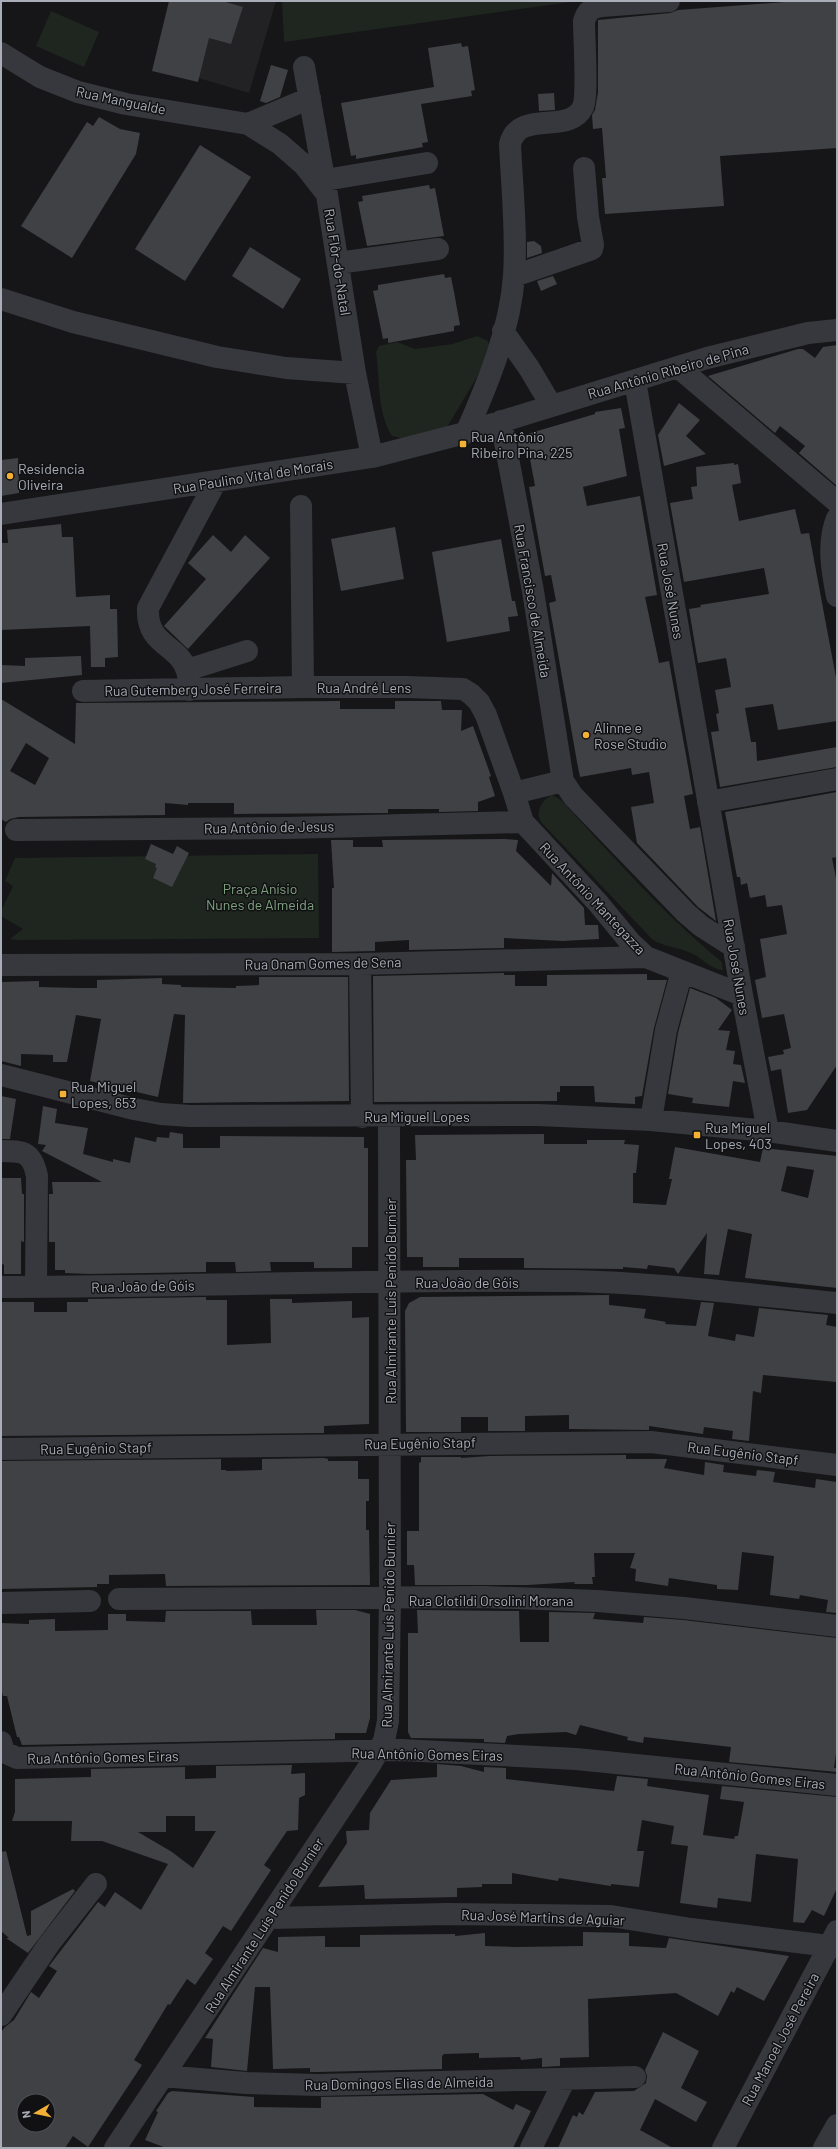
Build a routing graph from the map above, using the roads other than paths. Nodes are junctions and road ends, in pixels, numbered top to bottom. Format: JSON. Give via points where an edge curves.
{"nodes":[{"id":1,"x":669,"y":1,"type":"edge"},
{"id":2,"x":1,"y":53,"type":"edge"},
{"id":3,"x":304,"y":67,"type":"dead end"},
{"id":4,"x":310,"y":98,"type":"junction"},
{"id":5,"x":248,"y":124,"type":"junction"},
{"id":6,"x":427,"y":163,"type":"dead end"},
{"id":7,"x":584,"y":168,"type":"dead end"},
{"id":8,"x":326,"y":188,"type":"junction"},
{"id":9,"x":438,"y":249,"type":"dead end"},
{"id":10,"x":338,"y":263,"type":"junction"},
{"id":11,"x":514,"y":276,"type":"junction"},
{"id":12,"x":1,"y":299,"type":"edge"},
{"id":13,"x":837,"y":330,"type":"edge"},
{"id":14,"x":503,"y":331,"type":"junction"},
{"id":15,"x":678,"y":367,"type":"junction"},
{"id":16,"x":355,"y":373,"type":"junction"},
{"id":17,"x":635,"y":381,"type":"junction"},
{"id":18,"x":551,"y":405,"type":"junction"},
{"id":19,"x":501,"y":421,"type":"junction"},
{"id":20,"x":466,"y":433,"type":"junction"},
{"id":21,"x":372,"y":457,"type":"junction"},
{"id":22,"x":216,"y":481,"type":"junction"},
{"id":23,"x":837,"y":502,"type":"edge"},
{"id":24,"x":301,"y":506,"type":"dead end"},
{"id":25,"x":1,"y":514,"type":"edge"},
{"id":26,"x":837,"y":518,"type":"edge"},
{"id":27,"x":837,"y":596,"type":"edge"},
{"id":28,"x":247,"y":651,"type":"dead end"},
{"id":29,"x":188,"y":680,"type":"junction"},
{"id":30,"x":303,"y":687,"type":"junction"},
{"id":31,"x":82,"y":691,"type":"dead end"},
{"id":32,"x":837,"y":779,"type":"edge"},
{"id":33,"x":563,"y":781,"type":"junction"},
{"id":34,"x":514,"y":793,"type":"junction"},
{"id":35,"x":708,"y":802,"type":"junction"},
{"id":36,"x":522,"y":822,"type":"junction"},
{"id":37,"x":16,"y":830,"type":"dead end"},
{"id":38,"x":734,"y":948,"type":"junction"},
{"id":39,"x":646,"y":957,"type":"junction"},
{"id":40,"x":360,"y":964,"type":"junction"},
{"id":41,"x":1,"y":965,"type":"edge"},
{"id":42,"x":682,"y":971,"type":"junction"},
{"id":43,"x":742,"y":996,"type":"junction"},
{"id":44,"x":1,"y":1076,"type":"edge"},
{"id":45,"x":389,"y":1116,"type":"junction"},
{"id":46,"x":362,"y":1117,"type":"junction"},
{"id":47,"x":651,"y":1120,"type":"junction"},
{"id":48,"x":768,"y":1131,"type":"junction"},
{"id":49,"x":837,"y":1141,"type":"edge"},
{"id":50,"x":1,"y":1151,"type":"edge"},
{"id":51,"x":390,"y":1282,"type":"junction"},
{"id":52,"x":1,"y":1287,"type":"edge"},
{"id":53,"x":36,"y":1287,"type":"junction"},
{"id":54,"x":837,"y":1303,"type":"edge"},
{"id":55,"x":390,"y":1444,"type":"junction"},
{"id":56,"x":1,"y":1448,"type":"edge"},
{"id":57,"x":837,"y":1464,"type":"edge"},
{"id":58,"x":390,"y":1599,"type":"junction"},
{"id":59,"x":119,"y":1600,"type":"dead end"},
{"id":60,"x":90,"y":1601,"type":"dead end"},
{"id":61,"x":1,"y":1603,"type":"edge"},
{"id":62,"x":837,"y":1626,"type":"edge"},
{"id":63,"x":1,"y":1742,"type":"edge"},
{"id":64,"x":379,"y":1751,"type":"junction"},
{"id":65,"x":837,"y":1784,"type":"edge"},
{"id":66,"x":96,"y":1884,"type":"dead end"},
{"id":67,"x":270,"y":1918,"type":"junction"},
{"id":68,"x":835,"y":1941,"type":"edge"},
{"id":69,"x":1,"y":2015,"type":"edge"},
{"id":70,"x":163,"y":2076,"type":"junction"},
{"id":71,"x":635,"y":2077,"type":"dead end"},
{"id":72,"x":565,"y":2079,"type":"junction"},
{"id":73,"x":837,"y":2125,"type":"edge"},
{"id":74,"x":115,"y":2148,"type":"edge"},
{"id":75,"x":531,"y":2148,"type":"edge"},
{"id":76,"x":723,"y":2148,"type":"edge"},
{"id":77,"x":824,"y":2148,"type":"edge"}],
"edges":[{"from":1,"to":11,"type":"street","via":[[602,6],[586,13],[584,105],[578,114],[568,119],[526,126],[512,135],[510,144]]},
{"from":2,"to":5,"type":"street","name":"Rua Mangualde","via":[[40,77],[78,92],[126,104]]},
{"from":3,"to":4,"type":"street","name":"Rua Flôr-do-Natal"},
{"from":4,"to":5,"type":"street"},
{"from":4,"to":8,"type":"street","name":"Rua Flôr-do-Natal"},
{"from":5,"to":8,"type":"street","name":"Rua Mangualde","via":[[280,144]]},
{"from":6,"to":8,"type":"street"},
{"from":7,"to":11,"type":"street","via":[[592,249]]},
{"from":8,"to":10,"type":"street","name":"Rua Flôr-do-Natal"},
{"from":9,"to":10,"type":"street"},
{"from":10,"to":16,"type":"street","name":"Rua Flôr-do-Natal"},
{"from":11,"to":14,"type":"street"},
{"from":12,"to":16,"type":"street","via":[[73,322],[217,357],[286,368]]},
{"from":13,"to":15,"type":"street","name":"Rua Antônio Ribeiro de Pina","via":[[808,333]]},
{"from":14,"to":18,"type":"street","via":[[530,368]]},
{"from":14,"to":20,"type":"street","via":[[485,390]]},
{"from":15,"to":17,"type":"street","name":"Rua Antônio Ribeiro de Pina"},
{"from":15,"to":23,"type":"street"},
{"from":16,"to":21,"type":"street","name":"Rua Flôr-do-Natal"},
{"from":17,"to":18,"type":"street","name":"Rua Antônio Ribeiro de Pina"},
{"from":17,"to":35,"type":"street","name":"Rua José Nunes"},
{"from":18,"to":19,"type":"street","name":"Rua Antônio Ribeiro de Pina"},
{"from":19,"to":20,"type":"street","name":"Rua Paulino Vital de Morais"},
{"from":19,"to":33,"type":"street","name":"Rua Francisco de Almeida","via":[[533,592]]},
{"from":20,"to":21,"type":"street","name":"Rua Paulino Vital de Morais"},
{"from":21,"to":22,"type":"street","name":"Rua Paulino Vital de Morais"},
{"from":22,"to":25,"type":"street","name":"Rua Paulino Vital de Morais"},
{"from":22,"to":29,"type":"street","via":[[148,608],[151,631],[179,659]]},
{"from":24,"to":30,"type":"street","name":"Rua André Lens"},
{"from":26,"to":27,"type":"street","via":[[831,548]]},
{"from":28,"to":29,"type":"street"},
{"from":29,"to":30,"type":"street","name":"Rua Gutemberg José Ferreira"},
{"from":29,"to":31,"type":"street","name":"Rua Gutemberg José Ferreira"},
{"from":30,"to":34,"type":"street","name":"Rua André Lens","via":[[463,689],[479,702],[486,715]]},
{"from":32,"to":35,"type":"street"},
{"from":33,"to":34,"type":"street"},
{"from":33,"to":38,"type":"street","name":"Rua Francisco de Almeida","via":[[572,796],[686,913]]},
{"from":34,"to":36,"type":"street","name":"Rua Antônio Mantegazza"},
{"from":35,"to":38,"type":"street","name":"Rua José Nunes"},
{"from":36,"to":37,"type":"street","name":"Rua Antônio de Jesus","via":[[295,828]]},
{"from":36,"to":39,"type":"street","name":"Rua Antônio Mantegazza"},
{"from":38,"to":43,"type":"street","name":"Rua José Nunes"},
{"from":39,"to":40,"type":"street","name":"Rua Onam Gomes de Sena"},
{"from":39,"to":42,"type":"street","name":"Rua Antônio Mantegazza"},
{"from":40,"to":41,"type":"street","name":"Rua Onam Gomes de Sena"},
{"from":40,"to":46,"type":"street"},
{"from":42,"to":43,"type":"street","name":"Rua Antônio Mantegazza"},
{"from":42,"to":47,"type":"street","via":[[666,1030]]},
{"from":43,"to":48,"type":"street","name":"Rua José Nunes"},
{"from":44,"to":46,"type":"street","name":"Rua Miguel Lopes","via":[[161,1114]]},
{"from":45,"to":46,"type":"street","name":"Rua Miguel Lopes"},
{"from":45,"to":47,"type":"street","name":"Rua Miguel Lopes","via":[[538,1115]]},
{"from":45,"to":51,"type":"street","name":"Rua Almirante Luís Penido Burnier"},
{"from":47,"to":48,"type":"street","name":"Rua Miguel Lopes"},
{"from":48,"to":49,"type":"street","name":"Rua Miguel Lopes"},
{"from":50,"to":53,"type":"street","via":[[26,1154],[34,1163],[37,1176]]},
{"from":51,"to":53,"type":"street","name":"Rua João de Góis"},
{"from":51,"to":54,"type":"street","name":"Rua João de Góis","via":[[575,1281]]},
{"from":51,"to":55,"type":"street","name":"Rua Almirante Luís Penido Burnier"},
{"from":52,"to":53,"type":"street","name":"Rua João de Góis"},
{"from":55,"to":56,"type":"street","name":"Rua Eugênio Stapf"},
{"from":55,"to":57,"type":"street","name":"Rua Eugênio Stapf","via":[[651,1442]]},
{"from":55,"to":58,"type":"street","name":"Rua Almirante Luís Penido Burnier"},
{"from":58,"to":59,"type":"street","name":"Rua Clotildi Orsolini Morana"},
{"from":58,"to":62,"type":"street","name":"Rua Clotildi Orsolini Morana","via":[[484,1597],[597,1601],[684,1608]]},
{"from":58,"to":64,"type":"street","name":"Rua Almirante Luís Penido Burnier","via":[[388,1721],[386,1735]]},
{"from":60,"to":61,"type":"street"},
{"from":63,"to":64,"type":"street","name":"Rua Antônio Gomes Eiras","via":[[4,1752],[17,1758]]},
{"from":64,"to":65,"type":"street","name":"Rua Antônio Gomes Eiras","via":[[576,1759]]},
{"from":64,"to":67,"type":"street","name":"Rua Almirante Luís Penido Burnier"},
{"from":66,"to":69,"type":"street","via":[[49,1944]]},
{"from":67,"to":68,"type":"street","name":"Rua José Martins de Aguiar","via":[[462,1914],[611,1916],[691,1929]]},
{"from":67,"to":70,"type":"street","name":"Rua Almirante Luís Penido Burnier"},
{"from":68,"to":76,"type":"street","name":"Rua Manoel José Pereira"},
{"from":70,"to":72,"type":"street","name":"Rua Domingos Elias de Almeida","via":[[246,2083],[318,2085]]},
{"from":70,"to":74,"type":"street","name":"Rua Almirante Luís Penido Burnier"},
{"from":71,"to":72,"type":"street","name":"Rua Domingos Elias de Almeida"},
{"from":72,"to":75,"type":"street"},
{"from":73,"to":77,"type":"street"}]}
